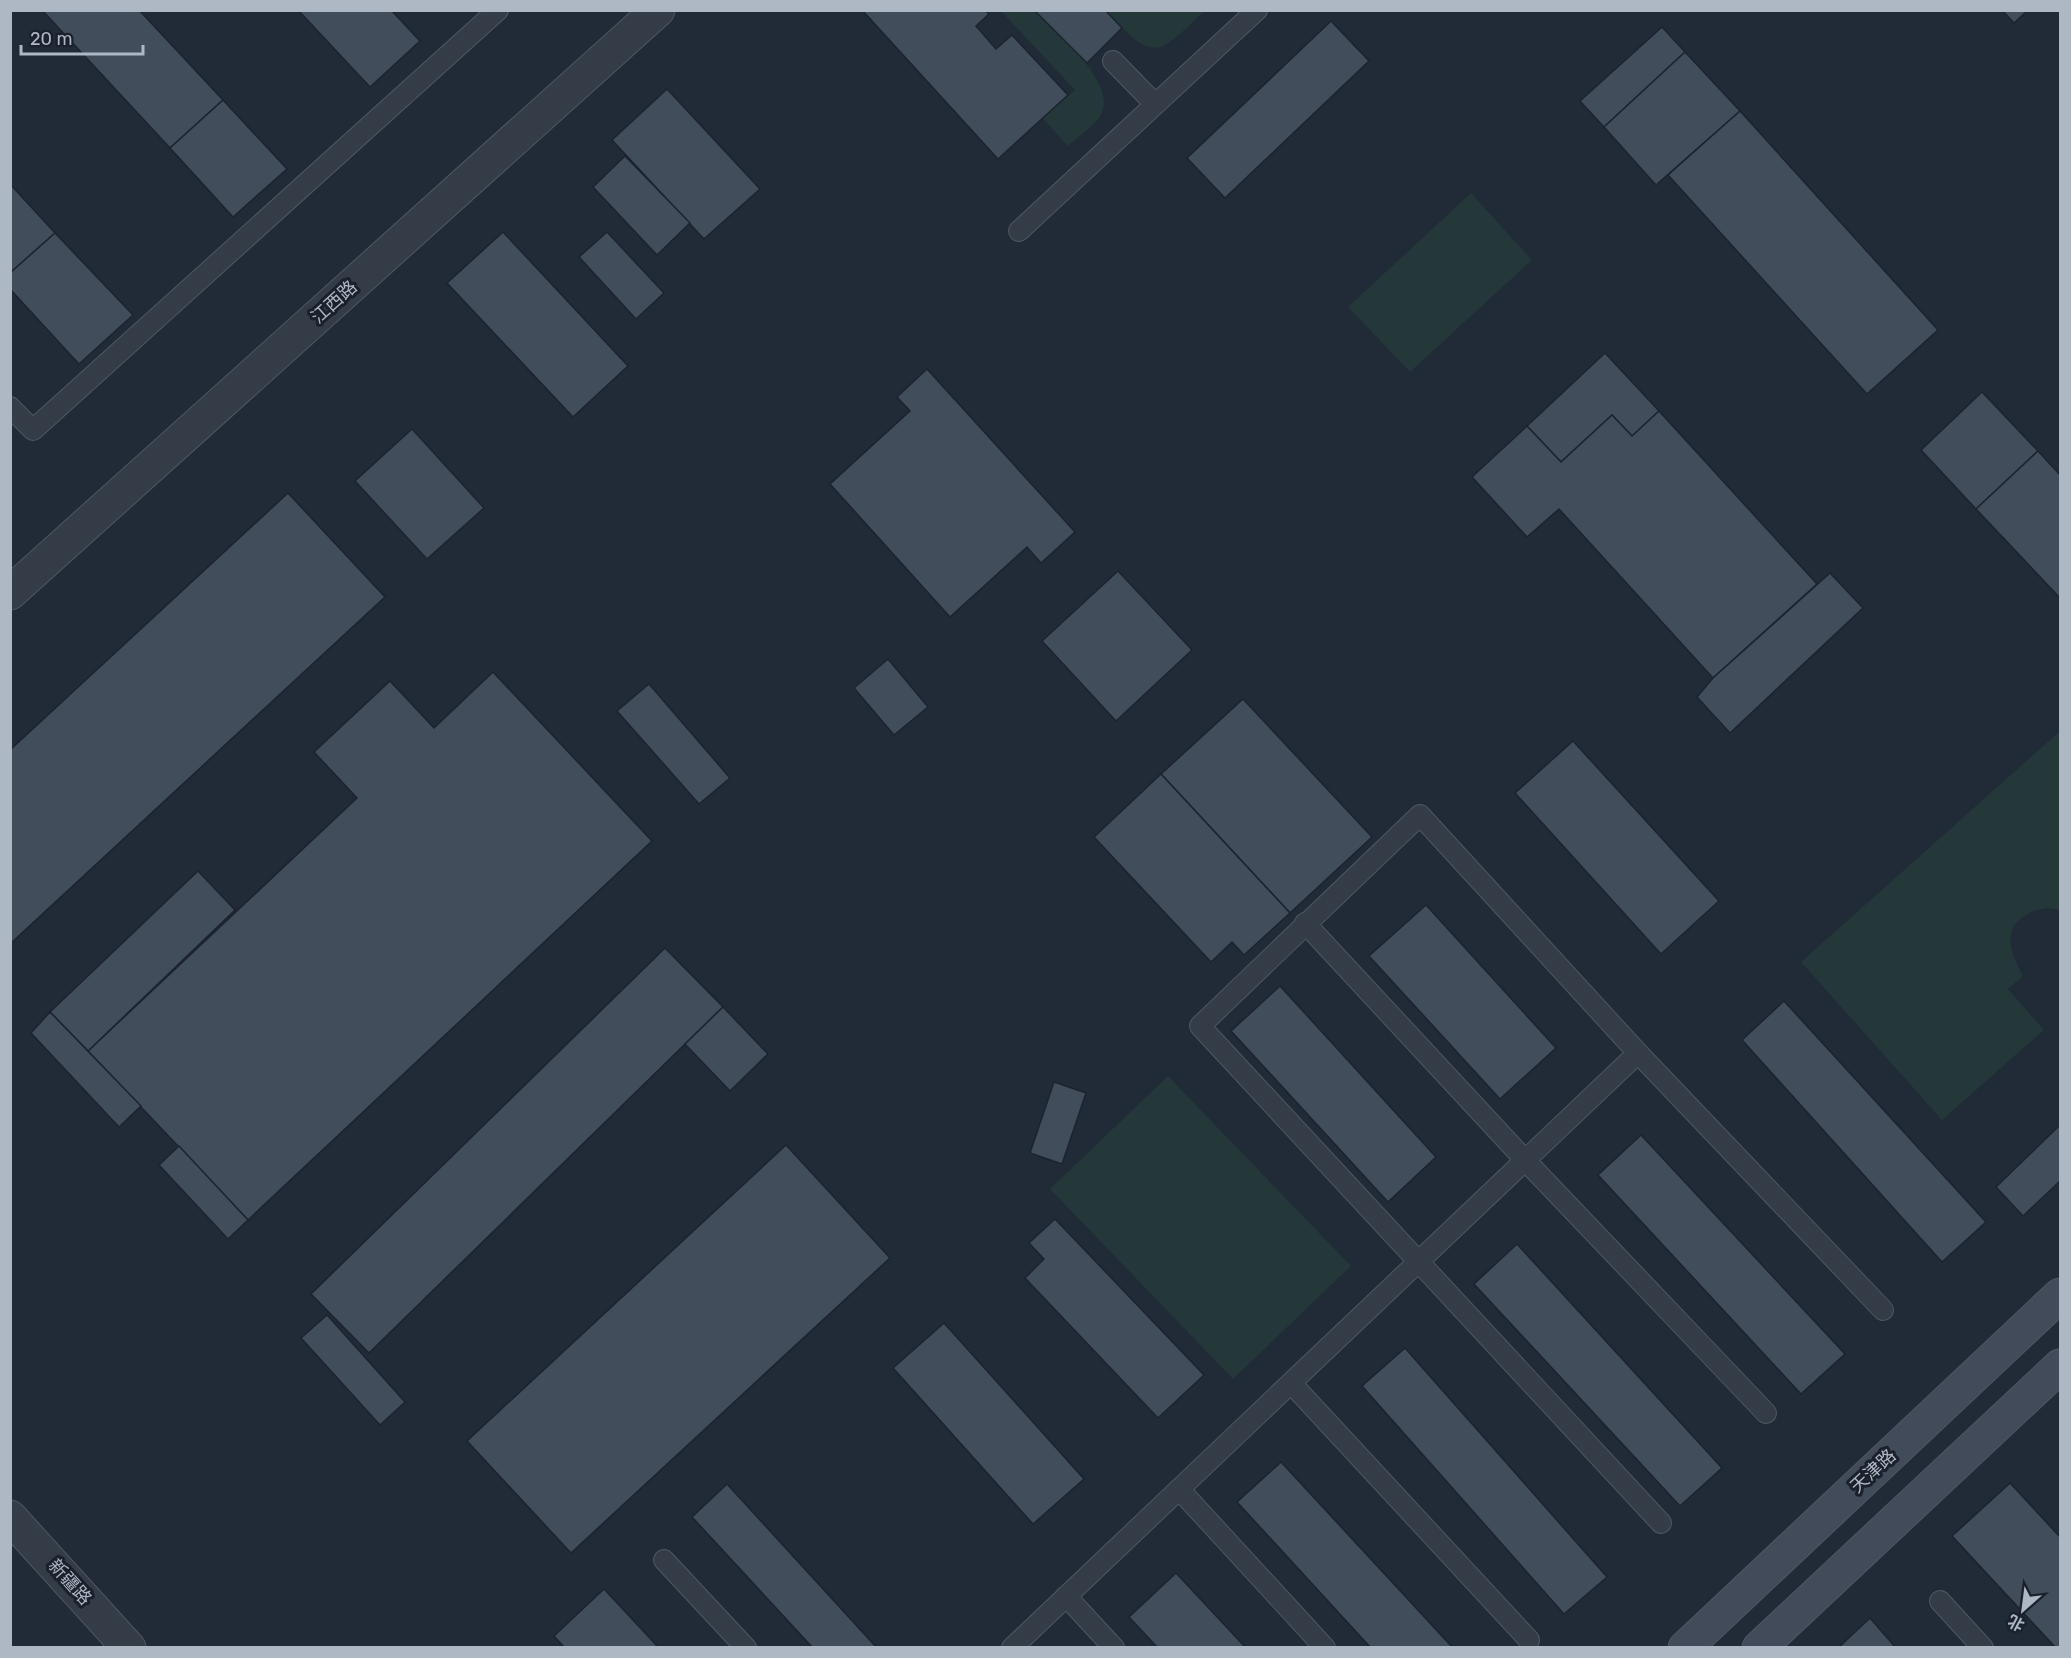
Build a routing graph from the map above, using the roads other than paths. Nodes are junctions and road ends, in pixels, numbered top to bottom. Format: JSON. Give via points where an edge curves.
{"nodes":[{"id":1,"x":498,"y":10,"type":"edge"},
{"id":2,"x":658,"y":10,"type":"edge"},
{"id":3,"x":1257,"y":10,"type":"edge"},
{"id":4,"x":1113,"y":61,"type":"dead end"},
{"id":5,"x":1155,"y":104,"type":"junction"},
{"id":6,"x":1019,"y":231,"type":"dead end"},
{"id":7,"x":10,"y":407,"type":"edge"},
{"id":8,"x":10,"y":593,"type":"edge"},
{"id":9,"x":1305,"y":922,"type":"junction"},
{"id":10,"x":1638,"y":1053,"type":"junction"},
{"id":11,"x":1525,"y":1160,"type":"junction"},
{"id":12,"x":1418,"y":1262,"type":"junction"},
{"id":13,"x":2061,"y":1295,"type":"edge"},
{"id":14,"x":1883,"y":1310,"type":"dead end"},
{"id":15,"x":2061,"y":1366,"type":"edge"},
{"id":16,"x":1291,"y":1383,"type":"junction"},
{"id":17,"x":1766,"y":1413,"type":"dead end"},
{"id":18,"x":1179,"y":1489,"type":"junction"},
{"id":19,"x":10,"y":1517,"type":"edge"},
{"id":20,"x":1661,"y":1523,"type":"dead end"},
{"id":21,"x":664,"y":1560,"type":"dead end"},
{"id":22,"x":1066,"y":1596,"type":"junction"},
{"id":23,"x":1941,"y":1601,"type":"dead end"},
{"id":24,"x":1529,"y":1640,"type":"dead end"},
{"id":25,"x":129,"y":1647,"type":"edge"},
{"id":26,"x":746,"y":1647,"type":"edge"},
{"id":27,"x":1012,"y":1647,"type":"edge"},
{"id":28,"x":1114,"y":1647,"type":"edge"},
{"id":29,"x":1325,"y":1647,"type":"edge"},
{"id":30,"x":1685,"y":1647,"type":"edge"},
{"id":31,"x":1759,"y":1647,"type":"edge"},
{"id":32,"x":1983,"y":1647,"type":"edge"}],
"edges":[{"from":1,"to":7,"type":"lane","via":[[33,430]]},
{"from":2,"to":8,"type":"street","name":"江西路"},
{"from":3,"to":5,"type":"lane"},
{"from":4,"to":5,"type":"lane"},
{"from":5,"to":6,"type":"lane"},
{"from":9,"to":10,"type":"lane","via":[[1420,815]]},
{"from":9,"to":11,"type":"lane"},
{"from":9,"to":12,"type":"lane","via":[[1200,1026]]},
{"from":10,"to":11,"type":"lane"},
{"from":10,"to":14,"type":"lane"},
{"from":11,"to":12,"type":"lane"},
{"from":11,"to":17,"type":"lane"},
{"from":12,"to":16,"type":"lane"},
{"from":12,"to":20,"type":"lane"},
{"from":13,"to":30,"type":"main road","name":"天津路"},
{"from":15,"to":31,"type":"main road"},
{"from":16,"to":18,"type":"lane"},
{"from":16,"to":24,"type":"lane"},
{"from":18,"to":22,"type":"lane"},
{"from":18,"to":29,"type":"lane"},
{"from":19,"to":25,"type":"street","name":"新疆路"},
{"from":21,"to":26,"type":"lane"},
{"from":22,"to":27,"type":"lane"},
{"from":22,"to":28,"type":"lane"},
{"from":23,"to":32,"type":"lane"}]}
